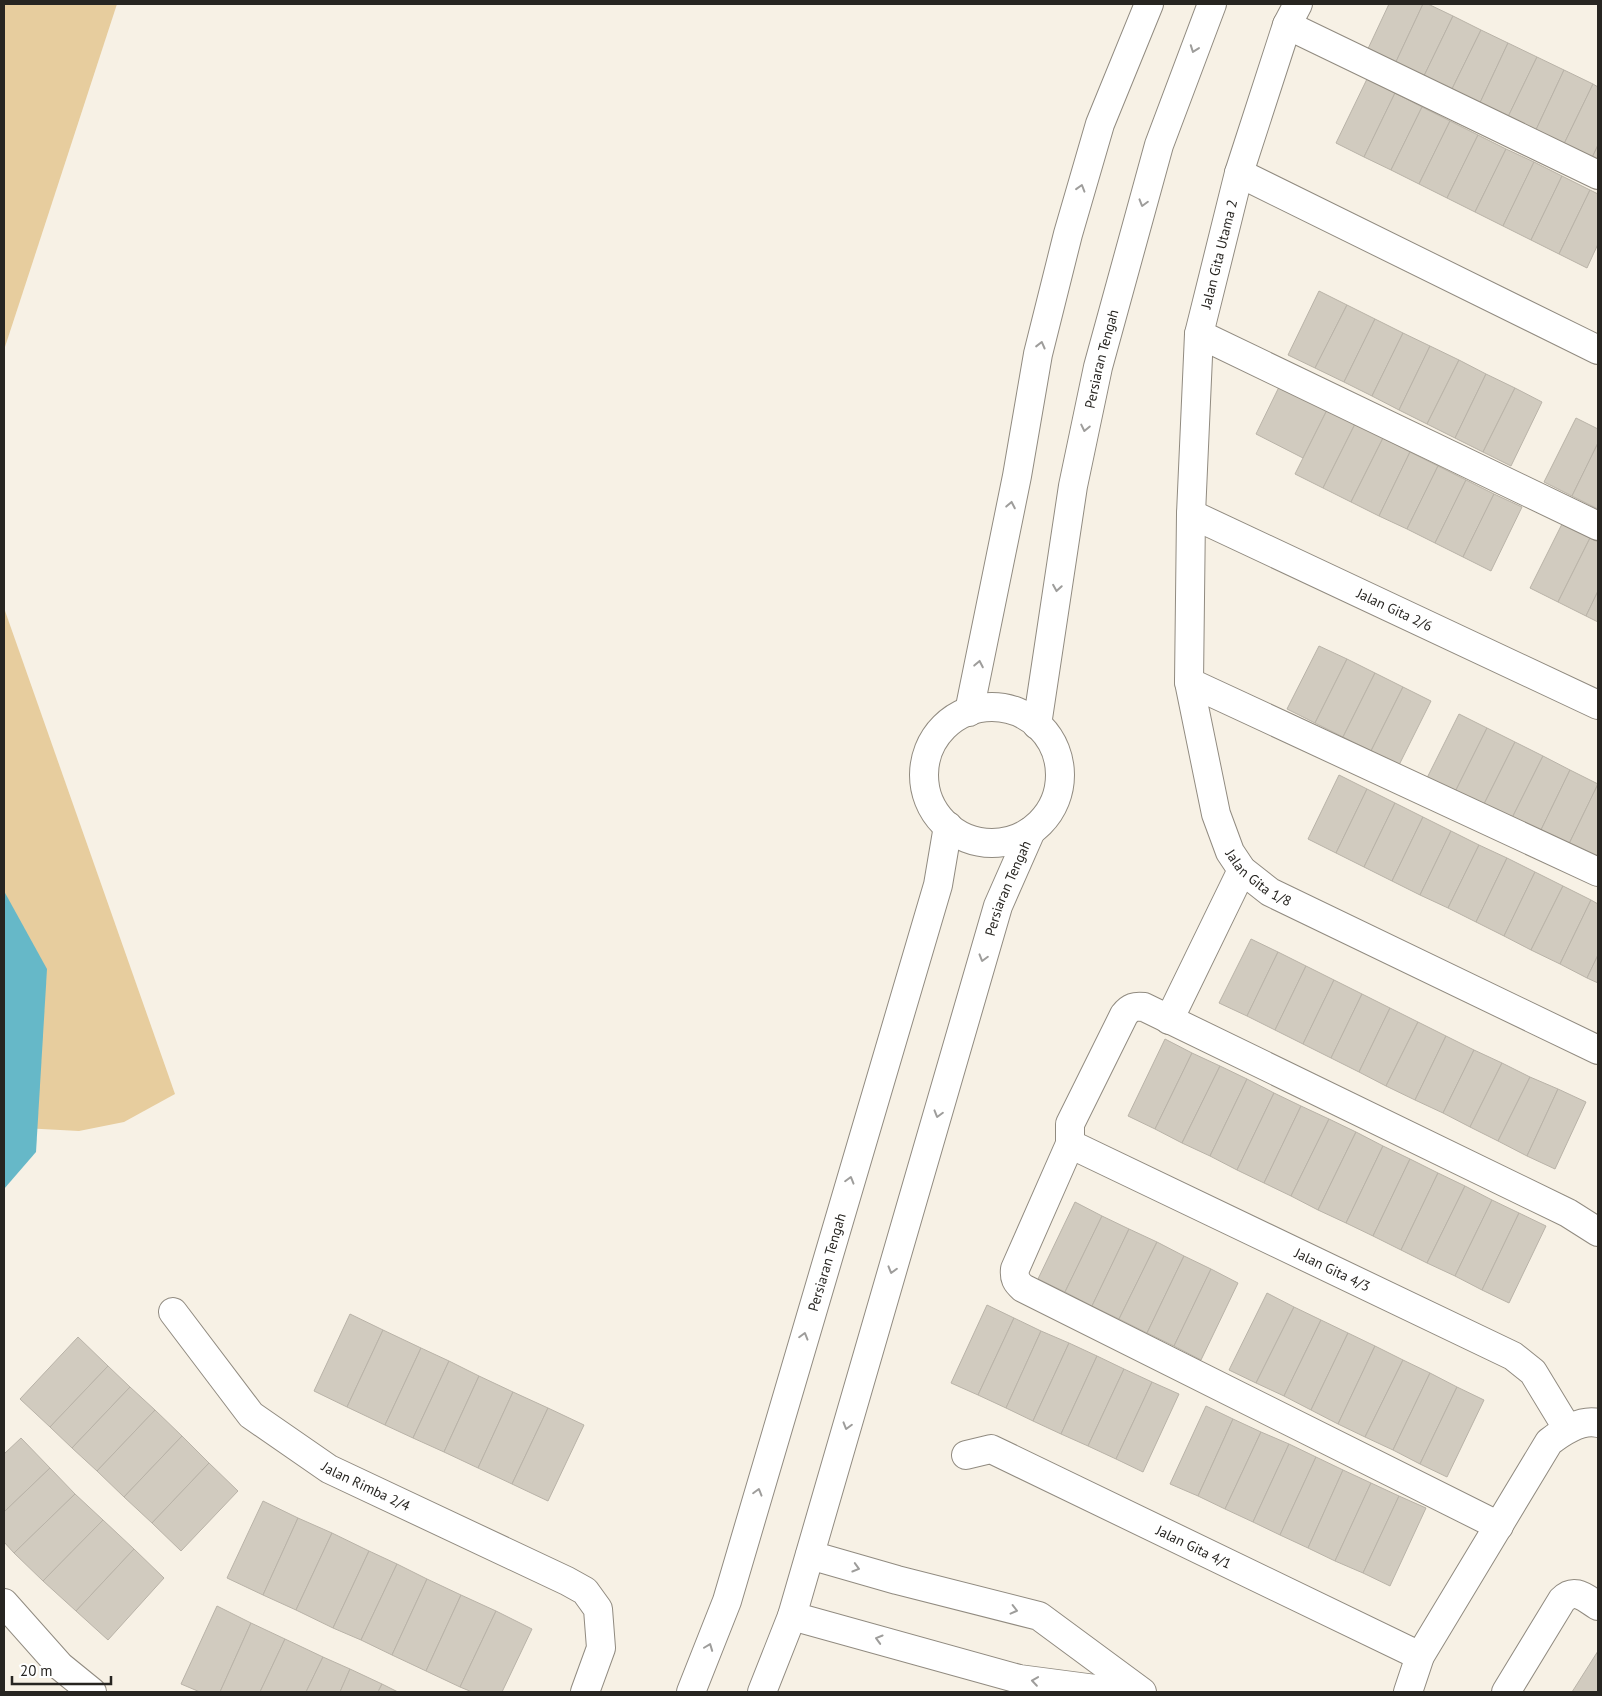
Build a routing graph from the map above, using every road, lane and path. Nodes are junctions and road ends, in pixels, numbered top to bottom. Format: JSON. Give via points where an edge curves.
{"nodes":[{"id":1,"x":1149,"y":4,"type":"edge"},
{"id":2,"x":1212,"y":4,"type":"edge"},
{"id":3,"x":1292,"y":14,"type":"edge"},
{"id":4,"x":1239,"y":173,"type":"junction"},
{"id":5,"x":1598,"y":175,"type":"edge"},
{"id":6,"x":1199,"y":334,"type":"junction"},
{"id":7,"x":1598,"y":350,"type":"edge"},
{"id":8,"x":1191,"y":514,"type":"junction"},
{"id":9,"x":1598,"y":526,"type":"edge"},
{"id":10,"x":1189,"y":682,"type":"junction"},
{"id":11,"x":1598,"y":705,"type":"edge"},
{"id":12,"x":969,"y":712,"type":"junction"},
{"id":13,"x":1036,"y":725,"type":"junction"},
{"id":14,"x":948,"y":826,"type":"junction"},
{"id":15,"x":1031,"y":831,"type":"junction"},
{"id":16,"x":1242,"y":870,"type":"junction"},
{"id":17,"x":1598,"y":872,"type":"edge"},
{"id":18,"x":1169,"y":1020,"type":"junction"},
{"id":19,"x":1598,"y":1050,"type":"edge"},
{"id":20,"x":1070,"y":1144,"type":"junction"},
{"id":21,"x":1598,"y":1232,"type":"edge"},
{"id":22,"x":172,"y":1312,"type":"dead end"},
{"id":23,"x":1598,"y":1424,"type":"edge"},
{"id":24,"x":1567,"y":1428,"type":"junction"},
{"id":25,"x":966,"y":1455,"type":"dead end"},
{"id":26,"x":1499,"y":1526,"type":"junction"},
{"id":27,"x":810,"y":1555,"type":"junction"},
{"id":28,"x":4,"y":1603,"type":"edge"},
{"id":29,"x":1598,"y":1606,"type":"edge"},
{"id":30,"x":792,"y":1616,"type":"junction"},
{"id":31,"x":1420,"y":1656,"type":"junction"},
{"id":32,"x":92,"y":1692,"type":"edge"},
{"id":33,"x":585,"y":1692,"type":"edge"},
{"id":34,"x":691,"y":1692,"type":"edge"},
{"id":35,"x":762,"y":1692,"type":"edge"},
{"id":36,"x":1118,"y":1692,"type":"edge"},
{"id":37,"x":1142,"y":1692,"type":"edge"},
{"id":38,"x":1408,"y":1692,"type":"edge"},
{"id":39,"x":1506,"y":1692,"type":"edge"}],
"edges":[{"from":12,"to":1,"type":"street","one_way":true,"via":[[1038,354],[1068,234],[1100,124]]},
{"from":2,"to":13,"type":"street","name":"Persiaran Tengah","one_way":true,"via":[[1159,145],[1098,367],[1073,486]]},
{"from":3,"to":4,"type":"street","name":"Jalan Gita Utama 2"},
{"from":3,"to":5,"type":"street"},
{"from":4,"to":6,"type":"street","name":"Jalan Gita Utama 2"},
{"from":4,"to":7,"type":"street"},
{"from":6,"to":8,"type":"street","name":"Jalan Gita Utama 2"},
{"from":6,"to":9,"type":"street"},
{"from":8,"to":10,"type":"street","name":"Jalan Gita 1/8"},
{"from":8,"to":11,"type":"street","name":"Jalan Gita 2/6"},
{"from":10,"to":16,"type":"street","name":"Jalan Gita 1/8","via":[[1216,814],[1230,852]]},
{"from":10,"to":17,"type":"street"},
{"from":12,"to":13,"type":"street","name":"Persiaran Tengah","via":[[986,707],[1004,708],[1021,713]]},
{"from":12,"to":14,"type":"street","name":"Persiaran Tengah","via":[[953,718],[940,730],[925,762],[924,780],[928,797]]},
{"from":13,"to":15,"type":"street","name":"Persiaran Tengah","via":[[1048,736],[1060,769],[1054,804]]},
{"from":14,"to":15,"type":"street","name":"Persiaran Tengah","via":[[980,842],[1015,840]]},
{"from":34,"to":14,"type":"street","name":"Persiaran Tengah","one_way":true,"via":[[727,1601],[938,885]]},
{"from":15,"to":27,"type":"street","name":"Persiaran Tengah","one_way":true,"via":[[998,906]]},
{"from":16,"to":18,"type":"street"},
{"from":16,"to":19,"type":"street","name":"Jalan Gita 1/8","via":[[1270,892]]},
{"from":18,"to":20,"type":"street","via":[[1136,1006],[1124,1015],[1070,1124]]},
{"from":18,"to":21,"type":"street","via":[[1568,1213]]},
{"from":20,"to":24,"type":"street","name":"Jalan Gita 4/3","via":[[1513,1356],[1533,1372]]},
{"from":20,"to":26,"type":"street","via":[[1015,1269],[1017,1283]]},
{"from":22,"to":33,"type":"street","name":"Jalan Rimba 2/4","via":[[251,1415],[329,1470],[585,1591],[598,1609],[601,1648]]},
{"from":23,"to":24,"type":"street","via":[[1593,1422]]},
{"from":24,"to":26,"type":"street","via":[[1548,1442]]},
{"from":25,"to":31,"type":"street","name":"Jalan Gita 4/1","via":[[991,1449]]},
{"from":26,"to":31,"type":"street"},
{"from":27,"to":30,"type":"street","name":"Persiaran Tengah"},
{"from":27,"to":37,"type":"street","one_way":true,"via":[[1039,1616]]},
{"from":28,"to":32,"type":"street","via":[[60,1666]]},
{"from":29,"to":39,"type":"street","via":[[1582,1595],[1567,1595]]},
{"from":30,"to":35,"type":"street","name":"Persiaran Tengah"},
{"from":36,"to":30,"type":"street","one_way":true,"via":[[1019,1679]]},
{"from":31,"to":38,"type":"street"}]}
